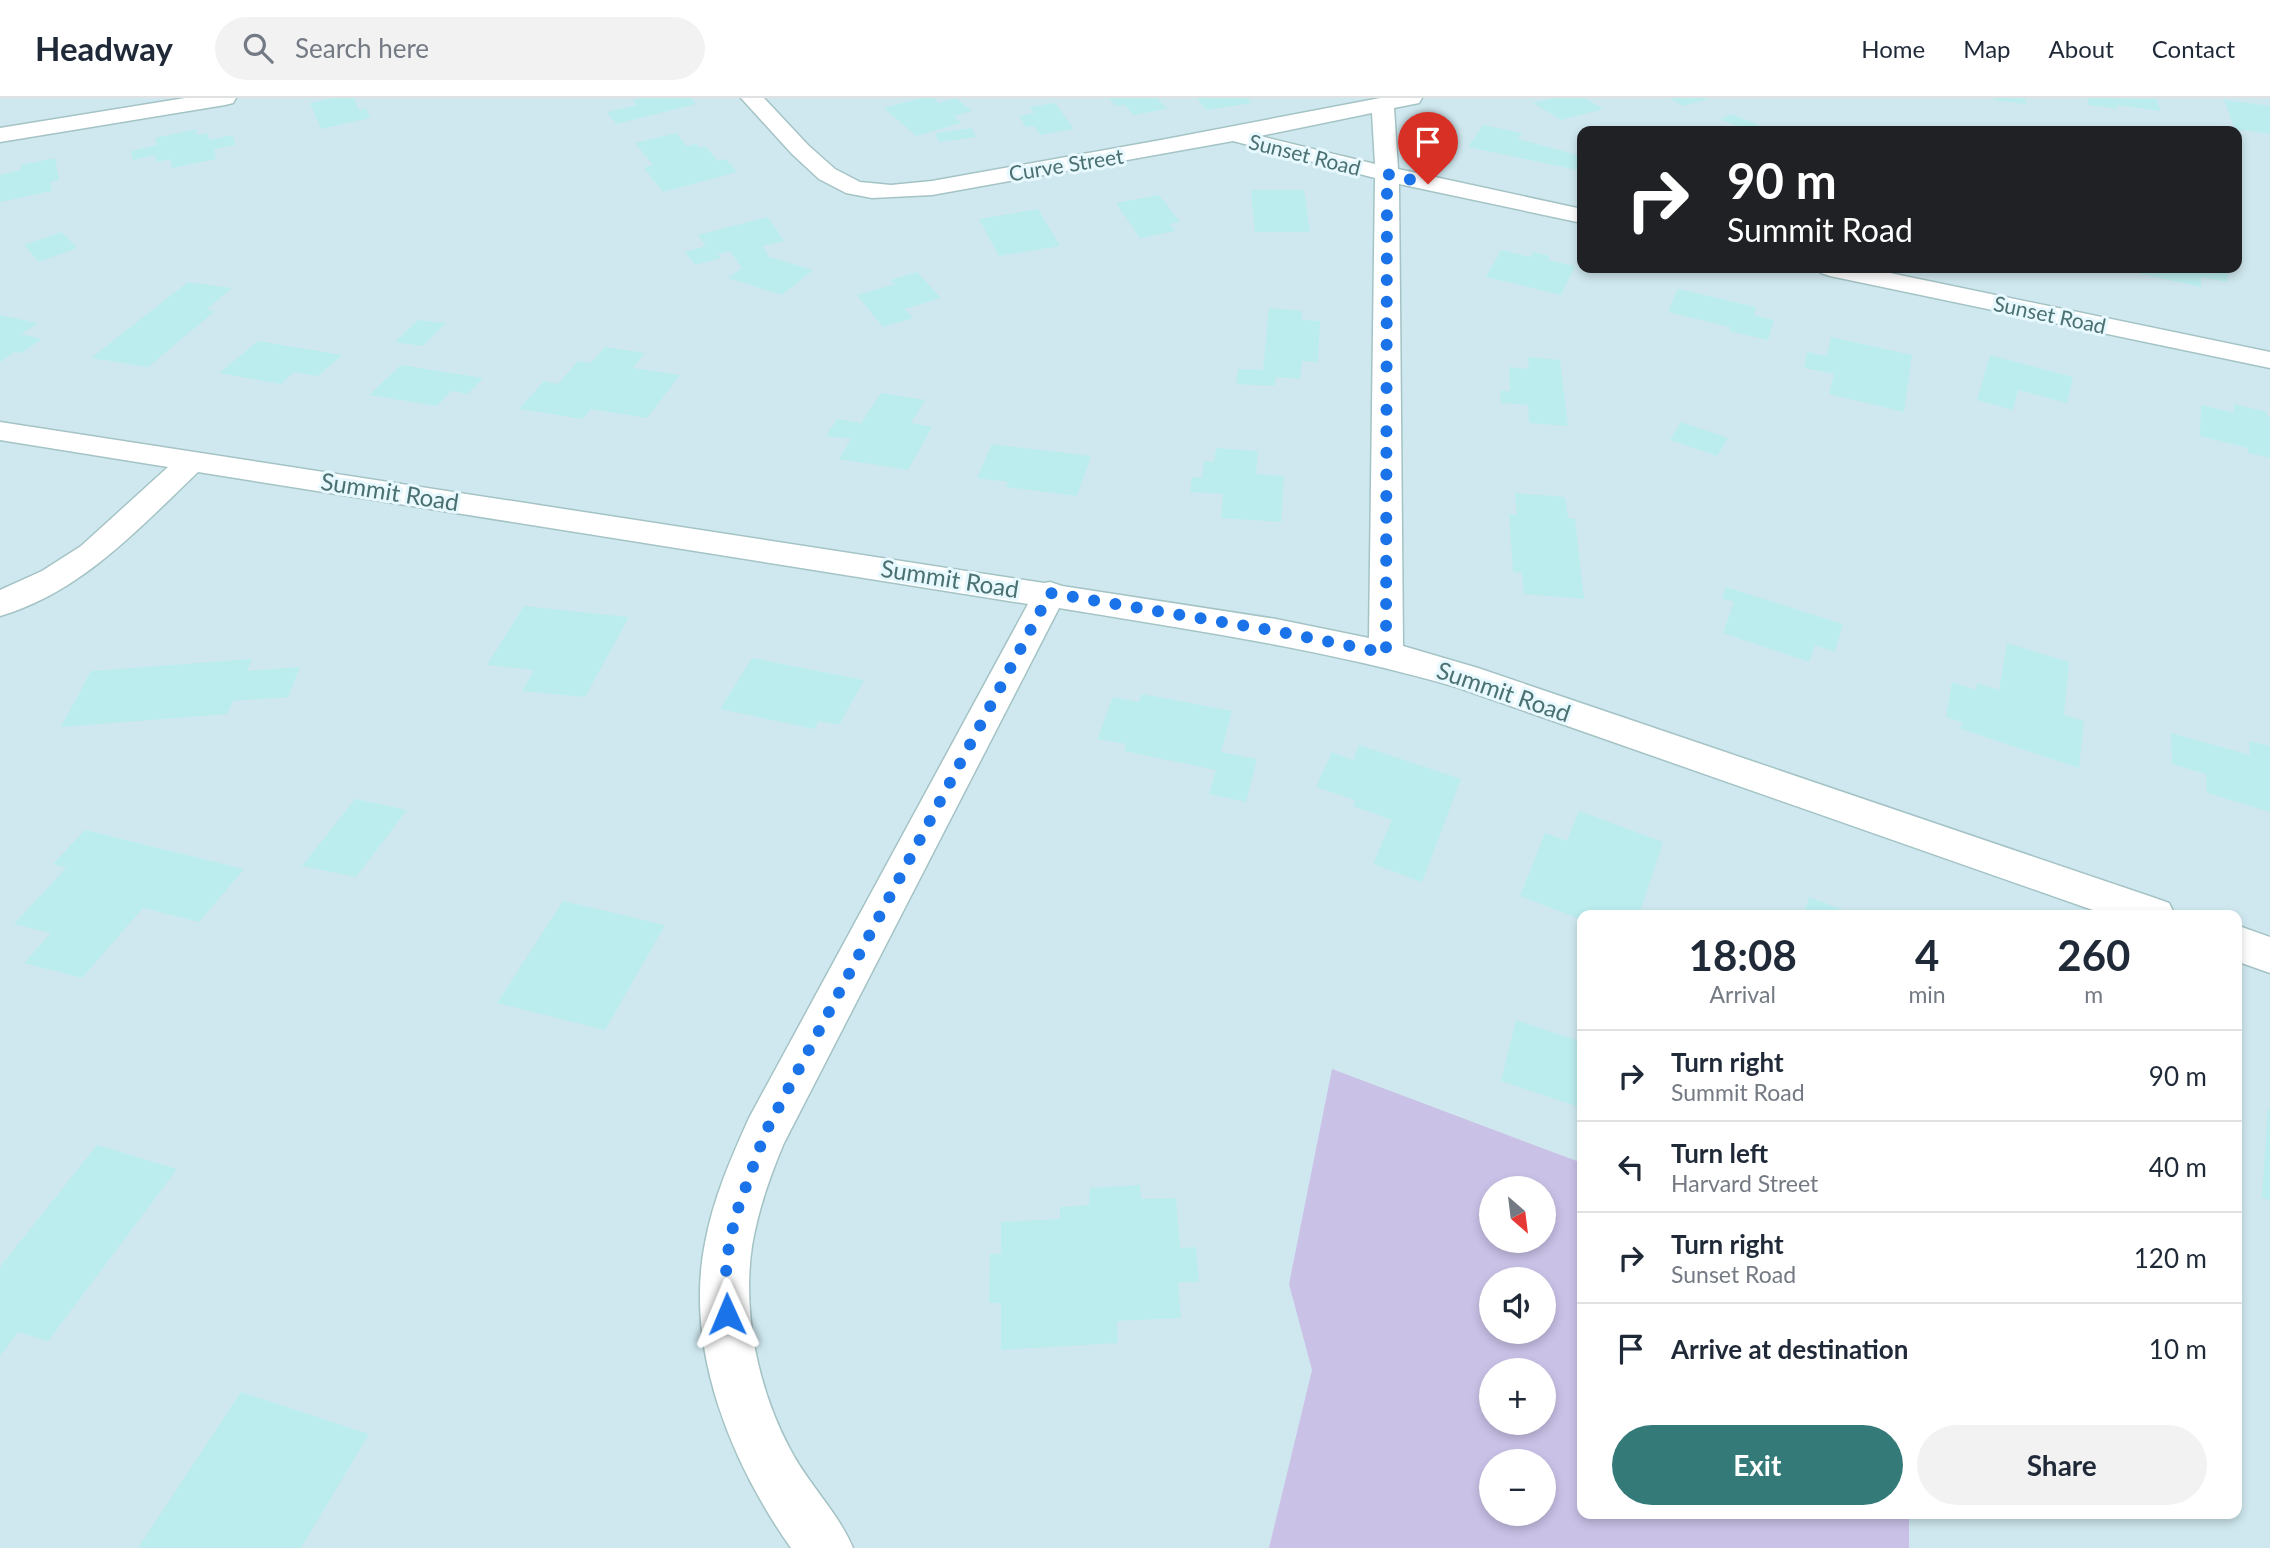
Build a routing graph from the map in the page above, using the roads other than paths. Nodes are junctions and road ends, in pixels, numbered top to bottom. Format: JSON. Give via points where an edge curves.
{"nodes":[{"id":1,"x":225,"y":98,"type":"edge"},
{"id":2,"x":752,"y":98,"type":"edge"},
{"id":3,"x":1411,"y":98,"type":"edge"},
{"id":4,"x":1383,"y":104,"type":"junction"},
{"id":5,"x":0,"y":135,"type":"edge"},
{"id":6,"x":1233,"y":136,"type":"junction"},
{"id":7,"x":1387,"y":174,"type":"junction"},
{"id":8,"x":1577,"y":215,"type":"edge"},
{"id":9,"x":1854,"y":273,"type":"edge"},
{"id":10,"x":2270,"y":360,"type":"edge"},
{"id":11,"x":0,"y":431,"type":"edge"},
{"id":12,"x":193,"y":460,"type":"junction"},
{"id":13,"x":1050,"y":593,"type":"junction"},
{"id":14,"x":0,"y":604,"type":"edge"},
{"id":15,"x":1386,"y":653,"type":"junction"},
{"id":16,"x":2141,"y":910,"type":"edge"},
{"id":17,"x":2242,"y":945,"type":"edge"},
{"id":18,"x":2270,"y":955,"type":"edge"},
{"id":19,"x":825,"y":1548,"type":"edge"}],
"edges":[{"from":1,"to":5,"type":"street"},
{"from":2,"to":6,"type":"street","name":"Curve Street","via":[[823,173],[865,190],[917,188]]},
{"from":3,"to":4,"type":"street","name":"Curve Street"},
{"from":4,"to":6,"type":"street","name":"Curve Street"},
{"from":4,"to":7,"type":"street"},
{"from":6,"to":7,"type":"street","name":"Sunset Road"},
{"from":7,"to":8,"type":"street","name":"Sunset Road"},
{"from":7,"to":15,"type":"street"},
{"from":9,"to":10,"type":"street","name":"Sunset Road"},
{"from":11,"to":12,"type":"street","name":"Summit Road"},
{"from":12,"to":13,"type":"street","name":"Summit Road"},
{"from":12,"to":14,"type":"street","via":[[92,554],[54,579]]},
{"from":13,"to":15,"type":"street","name":"Summit Road"},
{"from":13,"to":19,"type":"street","via":[[765,1133],[735,1217],[726,1262],[735,1367],[771,1468]]},
{"from":15,"to":16,"type":"street","name":"Summit Road"},
{"from":17,"to":18,"type":"street"}]}
